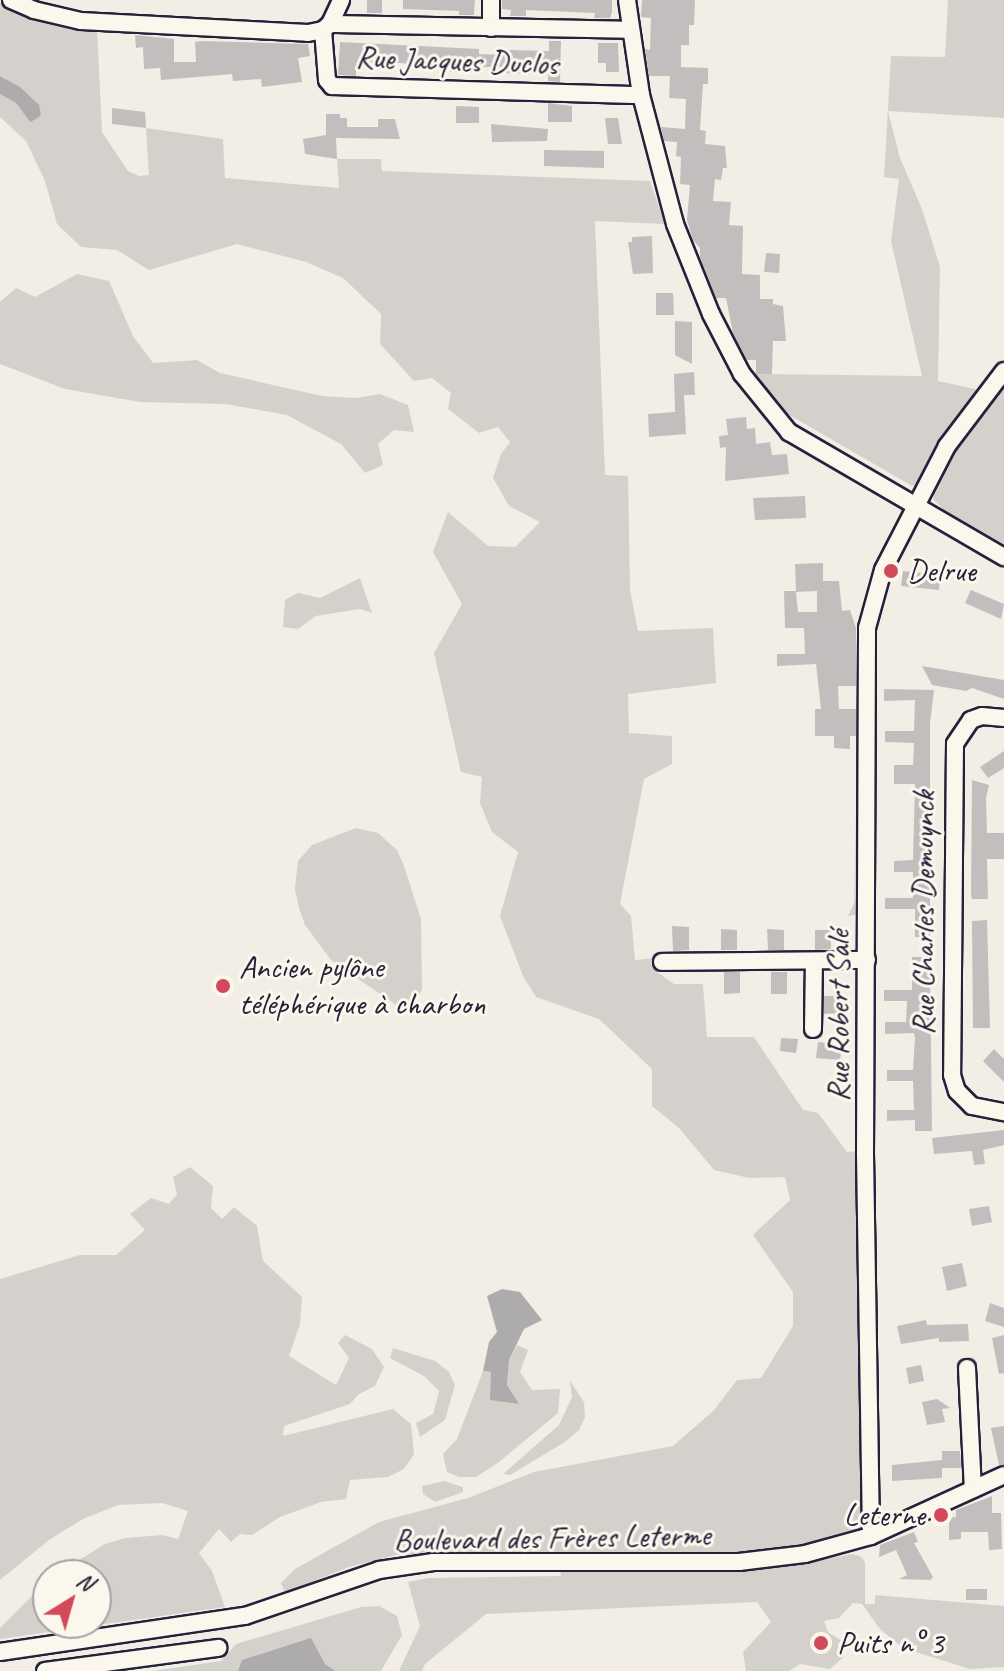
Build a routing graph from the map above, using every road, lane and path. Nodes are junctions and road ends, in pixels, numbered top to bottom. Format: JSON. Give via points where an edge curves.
{"nodes":[{"id":1,"x":11,"y":0,"type":"edge"},
{"id":2,"x":341,"y":0,"type":"edge"},
{"id":3,"x":491,"y":0,"type":"edge"},
{"id":4,"x":627,"y":0,"type":"edge"},
{"id":5,"x":326,"y":27,"type":"junction"},
{"id":6,"x":491,"y":28,"type":"junction"},
{"id":7,"x":631,"y":30,"type":"junction"},
{"id":8,"x":641,"y":95,"type":"junction"},
{"id":9,"x":1004,"y":371,"type":"edge"},
{"id":10,"x":916,"y":507,"type":"junction"},
{"id":11,"x":1004,"y":557,"type":"edge"},
{"id":12,"x":1004,"y":718,"type":"edge"},
{"id":13,"x":867,"y":960,"type":"junction"},
{"id":14,"x":814,"y":961,"type":"junction"},
{"id":15,"x":662,"y":962,"type":"dead end"},
{"id":16,"x":813,"y":1029,"type":"dead end"},
{"id":17,"x":1004,"y":1112,"type":"edge"},
{"id":18,"x":967,"y":1368,"type":"dead end"},
{"id":19,"x":1004,"y":1475,"type":"edge"},
{"id":20,"x":973,"y":1489,"type":"junction"},
{"id":21,"x":871,"y":1536,"type":"junction"},
{"id":22,"x":218,"y":1648,"type":"dead end"},
{"id":23,"x":0,"y":1652,"type":"edge"},
{"id":24,"x":45,"y":1671,"type":"edge"}],
"edges":[{"from":1,"to":5,"type":"street","name":"Rue Jacques Duclos","via":[[81,21],[308,33]]},
{"from":2,"to":5,"type":"street"},
{"from":3,"to":6,"type":"street"},
{"from":4,"to":7,"type":"street"},
{"from":5,"to":6,"type":"street"},
{"from":5,"to":8,"type":"street","name":"Rue Jacques Duclos","via":[[327,80],[332,86]]},
{"from":6,"to":7,"type":"street"},
{"from":7,"to":8,"type":"street"},
{"from":8,"to":10,"type":"street","via":[[675,224],[742,374],[774,418],[806,445]]},
{"from":9,"to":10,"type":"street","name":"Rue Robert Salé","via":[[947,446]]},
{"from":10,"to":11,"type":"street"},
{"from":10,"to":13,"type":"street","name":"Rue Robert Salé","via":[[883,570],[867,628]]},
{"from":12,"to":17,"type":"street","name":"Rue Charles Demuynck","via":[[971,720],[955,744],[952,949],[954,1084],[972,1106]]},
{"from":13,"to":14,"type":"street"},
{"from":13,"to":21,"type":"street","name":"Rue Robert Salé"},
{"from":14,"to":15,"type":"street"},
{"from":14,"to":16,"type":"street"},
{"from":18,"to":20,"type":"street"},
{"from":19,"to":20,"type":"street","name":"Boulevard des Frères Leterme"},
{"from":20,"to":21,"type":"street","name":"Boulevard des Frères Leterme"},
{"from":21,"to":23,"type":"street","name":"Boulevard des Frères Leterme","via":[[805,1554],[739,1562],[409,1565],[379,1570],[245,1616]]},
{"from":22,"to":24,"type":"street"}]}
